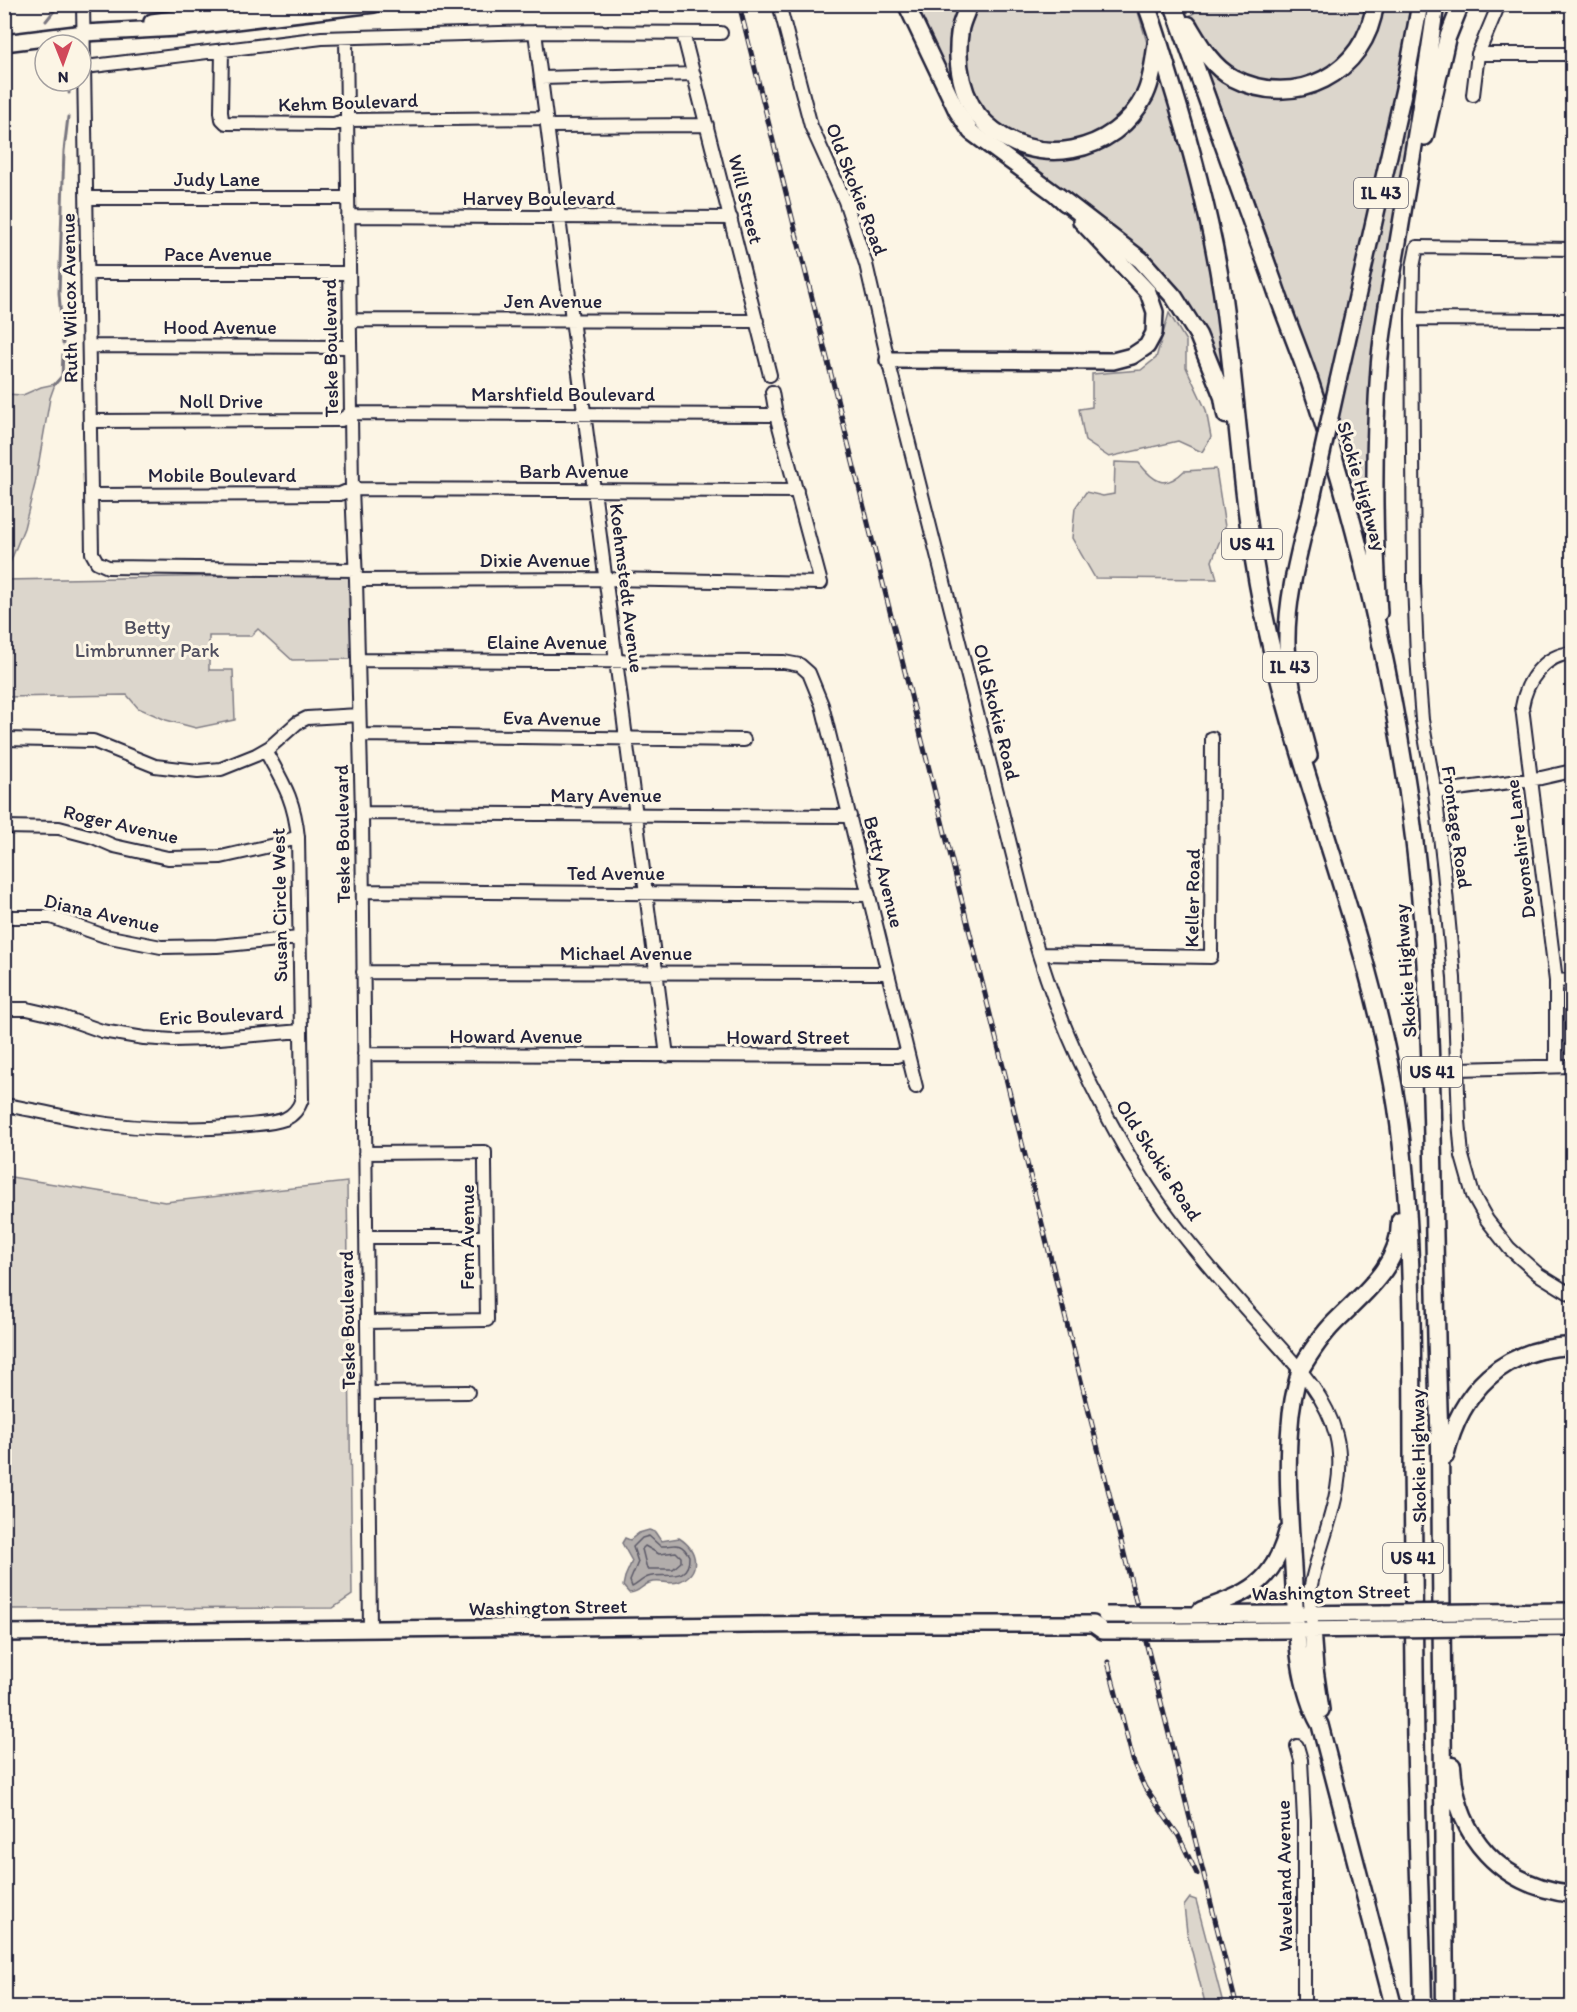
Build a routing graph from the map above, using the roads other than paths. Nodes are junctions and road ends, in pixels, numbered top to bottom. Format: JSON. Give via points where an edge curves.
{"nodes":[{"id":1,"x":83,"y":4,"type":"edge"},
{"id":2,"x":279,"y":4,"type":"edge"},
{"id":3,"x":374,"y":4,"type":"edge"},
{"id":4,"x":779,"y":4,"type":"edge"},
{"id":5,"x":906,"y":4,"type":"edge"},
{"id":6,"x":969,"y":4,"type":"edge"},
{"id":7,"x":1146,"y":4,"type":"edge"},
{"id":8,"x":1174,"y":4,"type":"edge"},
{"id":9,"x":1375,"y":4,"type":"edge"},
{"id":10,"x":1420,"y":4,"type":"edge"},
{"id":11,"x":1436,"y":4,"type":"edge"},
{"id":12,"x":1461,"y":4,"type":"edge"},
{"id":13,"x":1499,"y":4,"type":"edge"},
{"id":14,"x":534,"y":32,"type":"junction"},
{"id":15,"x":84,"y":33,"type":"junction"},
{"id":16,"x":683,"y":33,"type":"junction"},
{"id":17,"x":721,"y":33,"type":"dead end"},
{"id":18,"x":1158,"y":35,"type":"junction"},
{"id":19,"x":346,"y":38,"type":"junction"},
{"id":20,"x":33,"y":39,"type":"edge"},
{"id":21,"x":4,"y":43,"type":"edge"},
{"id":22,"x":222,"y":50,"type":"junction"},
{"id":23,"x":1478,"y":54,"type":"junction"},
{"id":24,"x":1572,"y":54,"type":"edge"},
{"id":25,"x":93,"y":66,"type":"edge"},
{"id":26,"x":694,"y":74,"type":"junction"},
{"id":27,"x":541,"y":78,"type":"junction"},
{"id":28,"x":85,"y":93,"type":"edge"},
{"id":29,"x":1473,"y":95,"type":"dead end"},
{"id":30,"x":347,"y":120,"type":"junction"},
{"id":31,"x":546,"y":122,"type":"junction"},
{"id":32,"x":707,"y":125,"type":"junction"},
{"id":33,"x":1058,"y":196,"type":"junction"},
{"id":34,"x":87,"y":198,"type":"junction"},
{"id":35,"x":348,"y":198,"type":"junction"},
{"id":36,"x":348,"y":216,"type":"junction"},
{"id":37,"x":559,"y":217,"type":"junction"},
{"id":38,"x":731,"y":218,"type":"junction"},
{"id":39,"x":1401,"y":221,"type":"junction"},
{"id":40,"x":1572,"y":249,"type":"edge"},
{"id":41,"x":87,"y":273,"type":"junction"},
{"id":42,"x":349,"y":273,"type":"junction"},
{"id":43,"x":350,"y":320,"type":"junction"},
{"id":44,"x":572,"y":320,"type":"junction"},
{"id":45,"x":1412,"y":320,"type":"junction"},
{"id":46,"x":757,"y":321,"type":"junction"},
{"id":47,"x":1572,"y":321,"type":"edge"},
{"id":48,"x":89,"y":346,"type":"junction"},
{"id":49,"x":350,"y":347,"type":"junction"},
{"id":50,"x":888,"y":360,"type":"junction"},
{"id":51,"x":770,"y":375,"type":"dead end"},
{"id":52,"x":772,"y":392,"type":"dead end"},
{"id":53,"x":351,"y":413,"type":"junction"},
{"id":54,"x":584,"y":414,"type":"junction"},
{"id":55,"x":776,"y":414,"type":"junction"},
{"id":56,"x":90,"y":422,"type":"junction"},
{"id":57,"x":352,"y":489,"type":"junction"},
{"id":58,"x":594,"y":490,"type":"junction"},
{"id":59,"x":796,"y":491,"type":"junction"},
{"id":60,"x":92,"y":495,"type":"junction"},
{"id":61,"x":97,"y":562,"type":"joint"},
{"id":62,"x":356,"y":575,"type":"junction"},
{"id":63,"x":606,"y":579,"type":"junction"},
{"id":64,"x":1262,"y":606,"type":"junction"},
{"id":65,"x":1382,"y":646,"type":"junction"},
{"id":66,"x":1572,"y":653,"type":"edge"},
{"id":67,"x":358,"y":660,"type":"junction"},
{"id":68,"x":616,"y":662,"type":"junction"},
{"id":69,"x":806,"y":670,"type":"joint"},
{"id":70,"x":359,"y":715,"type":"junction"},
{"id":71,"x":360,"y":735,"type":"junction"},
{"id":72,"x":627,"y":738,"type":"junction"},
{"id":73,"x":1212,"y":738,"type":"dead end"},
{"id":74,"x":4,"y":739,"type":"edge"},
{"id":75,"x":744,"y":740,"type":"dead end"},
{"id":76,"x":265,"y":750,"type":"junction"},
{"id":77,"x":1572,"y":771,"type":"edge"},
{"id":78,"x":1532,"y":779,"type":"junction"},
{"id":79,"x":1435,"y":792,"type":"junction"},
{"id":80,"x":362,"y":813,"type":"junction"},
{"id":81,"x":637,"y":815,"type":"junction"},
{"id":82,"x":850,"y":816,"type":"junction"},
{"id":83,"x":4,"y":827,"type":"edge"},
{"id":84,"x":298,"y":837,"type":"junction"},
{"id":85,"x":1328,"y":838,"type":"junction"},
{"id":86,"x":363,"y":891,"type":"junction"},
{"id":87,"x":647,"y":893,"type":"junction"},
{"id":88,"x":869,"y":895,"type":"junction"},
{"id":89,"x":4,"y":917,"type":"edge"},
{"id":90,"x":299,"y":938,"type":"junction"},
{"id":91,"x":1039,"y":954,"type":"junction"},
{"id":92,"x":363,"y":972,"type":"junction"},
{"id":93,"x":657,"y":973,"type":"junction"},
{"id":94,"x":888,"y":973,"type":"junction"},
{"id":95,"x":1572,"y":980,"type":"edge"},
{"id":96,"x":1556,"y":981,"type":"junction"},
{"id":97,"x":4,"y":1009,"type":"edge"},
{"id":98,"x":301,"y":1030,"type":"junction"},
{"id":99,"x":907,"y":1052,"type":"junction"},
{"id":100,"x":364,"y":1054,"type":"junction"},
{"id":101,"x":667,"y":1056,"type":"junction"},
{"id":102,"x":1556,"y":1066,"type":"junction"},
{"id":103,"x":1572,"y":1066,"type":"edge"},
{"id":104,"x":1458,"y":1069,"type":"junction"},
{"id":105,"x":916,"y":1087,"type":"dead end"},
{"id":106,"x":4,"y":1105,"type":"edge"},
{"id":107,"x":1397,"y":1108,"type":"junction"},
{"id":108,"x":365,"y":1154,"type":"junction"},
{"id":109,"x":366,"y":1237,"type":"junction"},
{"id":110,"x":486,"y":1237,"type":"junction"},
{"id":111,"x":1572,"y":1295,"type":"edge"},
{"id":112,"x":367,"y":1322,"type":"junction"},
{"id":113,"x":1572,"y":1346,"type":"edge"},
{"id":114,"x":1300,"y":1370,"type":"junction"},
{"id":115,"x":468,"y":1392,"type":"dead end"},
{"id":116,"x":368,"y":1393,"type":"junction"},
{"id":117,"x":1440,"y":1501,"type":"junction"},
{"id":118,"x":1290,"y":1521,"type":"junction"},
{"id":119,"x":1572,"y":1611,"type":"edge"},
{"id":120,"x":1304,"y":1613,"type":"junction"},
{"id":121,"x":1180,"y":1615,"type":"junction"},
{"id":122,"x":1093,"y":1624,"type":"junction"},
{"id":123,"x":1572,"y":1627,"type":"edge"},
{"id":124,"x":370,"y":1629,"type":"junction"},
{"id":125,"x":1304,"y":1629,"type":"junction"},
{"id":126,"x":4,"y":1633,"type":"edge"},
{"id":127,"x":1442,"y":1637,"type":"junction"},
{"id":128,"x":1297,"y":1746,"type":"dead end"},
{"id":129,"x":1572,"y":1894,"type":"edge"},
{"id":130,"x":1304,"y":2007,"type":"edge"},
{"id":131,"x":1394,"y":2007,"type":"edge"},
{"id":132,"x":1423,"y":2007,"type":"edge"},
{"id":133,"x":1445,"y":2007,"type":"edge"}],
"edges":[{"from":1,"to":15,"type":"street","name":"Ruth Wilcox Avenue"},
{"from":2,"to":15,"type":"main road"},
{"from":3,"to":15,"type":"main road","via":[[178,28]]},
{"from":4,"to":50,"type":"street","name":"Old Skokie Road","via":[[811,126],[866,264]]},
{"from":5,"to":33,"type":"main road","via":[[971,132]]},
{"from":6,"to":18,"type":"highway","via":[[960,28],[958,52],[965,93],[986,124],[1014,142],[1033,148],[1082,148],[1124,124],[1138,107],[1151,79]]},
{"from":7,"to":18,"type":"highway","name":"Skokie Highway","number":"US 41"},
{"from":8,"to":9,"type":"highway","via":[[1209,59],[1232,77],[1262,89],[1294,90],[1338,72],[1354,57],[1373,21]]},
{"from":8,"to":65,"type":"highway","name":"Skokie Highway","number":"US 41","via":[[1310,381],[1355,533]]},
{"from":10,"to":85,"type":"main road","number":"IL 43","bridge":true,"via":[[1288,610],[1291,680]]},
{"from":11,"to":39,"type":"main road","number":"IL 43"},
{"from":12,"to":39,"type":"main road","via":[[1447,39],[1414,188]]},
{"from":13,"to":23,"type":"street"},
{"from":14,"to":16,"type":"street"},
{"from":14,"to":19,"type":"street"},
{"from":14,"to":27,"type":"street","name":"Koehmstedt Avenue"},
{"from":16,"to":17,"type":"street"},
{"from":16,"to":26,"type":"street","name":"Will Street"},
{"from":18,"to":64,"type":"highway","name":"Skokie Highway","number":"US 41","via":[[1189,138],[1214,246]]},
{"from":19,"to":22,"type":"street"},
{"from":19,"to":30,"type":"street","name":"Teske Boulevard"},
{"from":20,"to":21,"type":"main road"},
{"from":22,"to":25,"type":"street"},
{"from":22,"to":30,"type":"street","name":"Kehm Boulevard","via":[[221,112],[226,123],[334,124]]},
{"from":23,"to":24,"type":"street"},
{"from":23,"to":29,"type":"street"},
{"from":26,"to":27,"type":"street"},
{"from":26,"to":32,"type":"street","name":"Will Street"},
{"from":27,"to":31,"type":"street","name":"Koehmstedt Avenue"},
{"from":28,"to":34,"type":"street","name":"Ruth Wilcox Avenue"},
{"from":30,"to":31,"type":"street","name":"Kehm Boulevard"},
{"from":30,"to":35,"type":"street","name":"Teske Boulevard"},
{"from":31,"to":32,"type":"street","name":"Kehm Boulevard"},
{"from":31,"to":37,"type":"street","name":"Koehmstedt Avenue"},
{"from":32,"to":38,"type":"street","name":"Will Street"},
{"from":33,"to":50,"type":"main road","via":[[1148,292],[1155,312],[1154,333],[1147,346],[1132,356],[1113,361]]},
{"from":33,"to":64,"type":"highway","via":[[1142,260],[1174,297],[1198,335],[1223,397],[1244,538]]},
{"from":34,"to":35,"type":"street","name":"Judy Lane"},
{"from":34,"to":41,"type":"street","name":"Ruth Wilcox Avenue"},
{"from":35,"to":36,"type":"street","name":"Teske Boulevard"},
{"from":36,"to":37,"type":"street","name":"Harvey Boulevard"},
{"from":36,"to":42,"type":"street","name":"Teske Boulevard"},
{"from":37,"to":38,"type":"street","name":"Harvey Boulevard"},
{"from":37,"to":44,"type":"street","name":"Koehmstedt Avenue"},
{"from":38,"to":46,"type":"street","name":"Will Street"},
{"from":39,"to":65,"type":"main road","number":"IL 43","via":[[1379,367],[1376,550]]},
{"from":40,"to":45,"type":"street","name":"Frontage Road","via":[[1417,247]]},
{"from":41,"to":42,"type":"street","name":"Pace Avenue"},
{"from":41,"to":48,"type":"street","name":"Ruth Wilcox Avenue"},
{"from":42,"to":43,"type":"street","name":"Teske Boulevard"},
{"from":43,"to":44,"type":"street","name":"Jen Avenue"},
{"from":43,"to":49,"type":"street","name":"Teske Boulevard"},
{"from":44,"to":46,"type":"street","name":"Jen Avenue"},
{"from":44,"to":54,"type":"street","name":"Koehmstedt Avenue"},
{"from":45,"to":47,"type":"street"},
{"from":45,"to":79,"type":"street","name":"Frontage Road","via":[[1417,657],[1422,720]]},
{"from":46,"to":51,"type":"street","name":"Will Street"},
{"from":48,"to":49,"type":"street","name":"Hood Avenue"},
{"from":48,"to":56,"type":"street","name":"Ruth Wilcox Avenue"},
{"from":49,"to":53,"type":"street","name":"Teske Boulevard"},
{"from":50,"to":91,"type":"street","name":"Old Skokie Road"},
{"from":52,"to":55,"type":"street"},
{"from":53,"to":54,"type":"street","name":"Marshfield Boulevard"},
{"from":53,"to":56,"type":"street","name":"Noll Drive","via":[[341,420]]},
{"from":53,"to":57,"type":"street","name":"Teske Boulevard"},
{"from":54,"to":55,"type":"street","name":"Marshfield Boulevard"},
{"from":54,"to":58,"type":"street","name":"Koehmstedt Avenue"},
{"from":55,"to":59,"type":"street"},
{"from":56,"to":60,"type":"street","name":"Ruth Wilcox Avenue"},
{"from":57,"to":58,"type":"street","name":"Barb Avenue"},
{"from":57,"to":60,"type":"street","name":"Mobile Boulevard","via":[[340,494]]},
{"from":57,"to":62,"type":"street","name":"Teske Boulevard"},
{"from":58,"to":59,"type":"street","name":"Barb Avenue"},
{"from":58,"to":63,"type":"street","name":"Koehmstedt Avenue"},
{"from":59,"to":63,"type":"street","name":"Dixie Avenue","via":[[822,583]]},
{"from":60,"to":61,"type":"street","name":"Ruth Wilcox Avenue","via":[[92,553]]},
{"from":61,"to":62,"type":"street","name":"Dixie Avenue","via":[[124,568]]},
{"from":62,"to":63,"type":"street","name":"Dixie Avenue"},
{"from":62,"to":67,"type":"street","name":"Teske Boulevard"},
{"from":63,"to":68,"type":"street","name":"Koehmstedt Avenue"},
{"from":64,"to":85,"type":"highway","name":"Skokie Highway","number":"US 41","via":[[1293,730]]},
{"from":65,"to":117,"type":"highway","name":"Skokie Highway","number":"US 41","via":[[1418,868],[1428,978]]},
{"from":66,"to":78,"type":"street","name":"Devonshire Lane","via":[[1545,663],[1525,692],[1522,707]]},
{"from":67,"to":68,"type":"street","name":"Elaine Avenue"},
{"from":67,"to":70,"type":"street","name":"Teske Boulevard"},
{"from":68,"to":69,"type":"street","name":"Elaine Avenue","via":[[784,662]]},
{"from":68,"to":72,"type":"street","name":"Koehmstedt Avenue"},
{"from":69,"to":82,"type":"street","name":"Betty Avenue","via":[[822,705]]},
{"from":70,"to":71,"type":"street","name":"Teske Boulevard"},
{"from":70,"to":76,"type":"street","via":[[307,718]]},
{"from":71,"to":72,"type":"street","name":"Eva Avenue"},
{"from":71,"to":80,"type":"street","name":"Teske Boulevard"},
{"from":72,"to":75,"type":"street","name":"Eva Avenue"},
{"from":72,"to":81,"type":"street","name":"Koehmstedt Avenue"},
{"from":73,"to":91,"type":"street","name":"Keller Road","via":[[1211,957]]},
{"from":74,"to":76,"type":"street","via":[[93,741],[155,766],[198,771],[221,769]]},
{"from":76,"to":84,"type":"street","name":"Susan Circle West","via":[[290,794]]},
{"from":77,"to":78,"type":"street"},
{"from":78,"to":79,"type":"street"},
{"from":78,"to":96,"type":"street","name":"Devonshire Lane"},
{"from":79,"to":104,"type":"street","name":"Frontage Road","via":[[1454,978]]},
{"from":80,"to":81,"type":"street","name":"Mary Avenue"},
{"from":80,"to":86,"type":"street","name":"Teske Boulevard"},
{"from":81,"to":82,"type":"street","name":"Mary Avenue"},
{"from":81,"to":87,"type":"street","name":"Koehmstedt Avenue"},
{"from":82,"to":88,"type":"street","name":"Betty Avenue"},
{"from":83,"to":84,"type":"street","name":"Roger Avenue","via":[[59,828],[168,858],[221,857]]},
{"from":84,"to":90,"type":"street","name":"Susan Circle West"},
{"from":85,"to":107,"type":"highway","name":"Skokie Highway","number":"US 41","via":[[1372,988]]},
{"from":86,"to":87,"type":"street","name":"Ted Avenue"},
{"from":86,"to":92,"type":"street","name":"Teske Boulevard"},
{"from":87,"to":88,"type":"street","name":"Ted Avenue"},
{"from":87,"to":93,"type":"street","name":"Koehmstedt Avenue"},
{"from":88,"to":94,"type":"street","name":"Betty Avenue"},
{"from":89,"to":90,"type":"street","name":"Diana Avenue","via":[[51,917],[105,936],[161,947]]},
{"from":90,"to":98,"type":"street","name":"Susan Circle West"},
{"from":91,"to":114,"type":"street","name":"Old Skokie Road","via":[[1074,1052],[1143,1178],[1179,1230]]},
{"from":92,"to":93,"type":"street","name":"Michael Avenue"},
{"from":92,"to":100,"type":"street","name":"Teske Boulevard"},
{"from":93,"to":94,"type":"street","name":"Michael Avenue"},
{"from":93,"to":101,"type":"street","name":"Koehmstedt Avenue"},
{"from":94,"to":99,"type":"street","name":"Betty Avenue"},
{"from":95,"to":96,"type":"street"},
{"from":96,"to":102,"type":"street","name":"Devonshire Lane"},
{"from":97,"to":98,"type":"street","name":"Eric Boulevard","via":[[27,1009],[102,1031],[154,1039],[208,1039]]},
{"from":98,"to":106,"type":"street","name":"Susan Circle West","via":[[302,1099],[292,1115],[284,1119],[182,1129],[82,1120]]},
{"from":99,"to":101,"type":"street","name":"Howard Street","via":[[897,1056]]},
{"from":99,"to":105,"type":"street","name":"Betty Avenue"},
{"from":100,"to":101,"type":"street","name":"Howard Avenue"},
{"from":100,"to":108,"type":"street","name":"Teske Boulevard"},
{"from":102,"to":103,"type":"street"},
{"from":102,"to":104,"type":"street"},
{"from":104,"to":111,"type":"street","name":"Frontage Road","via":[[1462,1155],[1477,1202],[1509,1248],[1538,1274]]},
{"from":107,"to":114,"type":"highway","via":[[1394,1133],[1401,1224],[1392,1254],[1374,1284],[1328,1330]]},
{"from":107,"to":132,"type":"highway","name":"Skokie Highway","number":"US 41","via":[[1406,1193],[1410,1302]]},
{"from":108,"to":109,"type":"street","name":"Teske Boulevard"},
{"from":108,"to":110,"type":"street","name":"Fern Avenue","via":[[484,1152]]},
{"from":109,"to":110,"type":"street"},
{"from":109,"to":112,"type":"street","name":"Teske Boulevard"},
{"from":110,"to":112,"type":"street","name":"Fern Avenue","via":[[487,1320]]},
{"from":112,"to":116,"type":"street","name":"Teske Boulevard"},
{"from":113,"to":117,"type":"highway","via":[[1544,1349],[1518,1358],[1474,1391],[1450,1436]]},
{"from":114,"to":118,"type":"main road","via":[[1290,1426]]},
{"from":114,"to":120,"type":"street","name":"Old Skokie Road","via":[[1330,1414],[1339,1455],[1337,1488]]},
{"from":115,"to":116,"type":"street"},
{"from":116,"to":124,"type":"street","name":"Teske Boulevard"},
{"from":117,"to":127,"type":"highway","name":"Skokie Highway","number":"US 41"},
{"from":118,"to":120,"type":"main road"},
{"from":118,"to":121,"type":"main road","via":[[1278,1557],[1258,1584],[1234,1599]]},
{"from":119,"to":120,"type":"main road","name":"Washington Street","bridge":true},
{"from":120,"to":121,"type":"main road","name":"Washington Street"},
{"from":120,"to":125,"type":"main road"},
{"from":121,"to":122,"type":"main road","name":"Washington Street","bridge":true,"via":[[1100,1615]]},
{"from":122,"to":124,"type":"main road","name":"Washington Street"},
{"from":122,"to":125,"type":"main road","name":"Washington Street","bridge":true,"via":[[1103,1631]]},
{"from":123,"to":125,"type":"main road","name":"Washington Street","bridge":true},
{"from":124,"to":126,"type":"main road","name":"Washington Street"},
{"from":125,"to":131,"type":"main road","via":[[1302,1670]]},
{"from":127,"to":129,"type":"highway","via":[[1453,1784],[1461,1816],[1479,1845],[1510,1873],[1532,1884]]},
{"from":127,"to":133,"type":"highway","name":"Skokie Highway","number":"US 41"},
{"from":128,"to":130,"type":"street","name":"Waveland Avenue","via":[[1304,1820]]}]}
